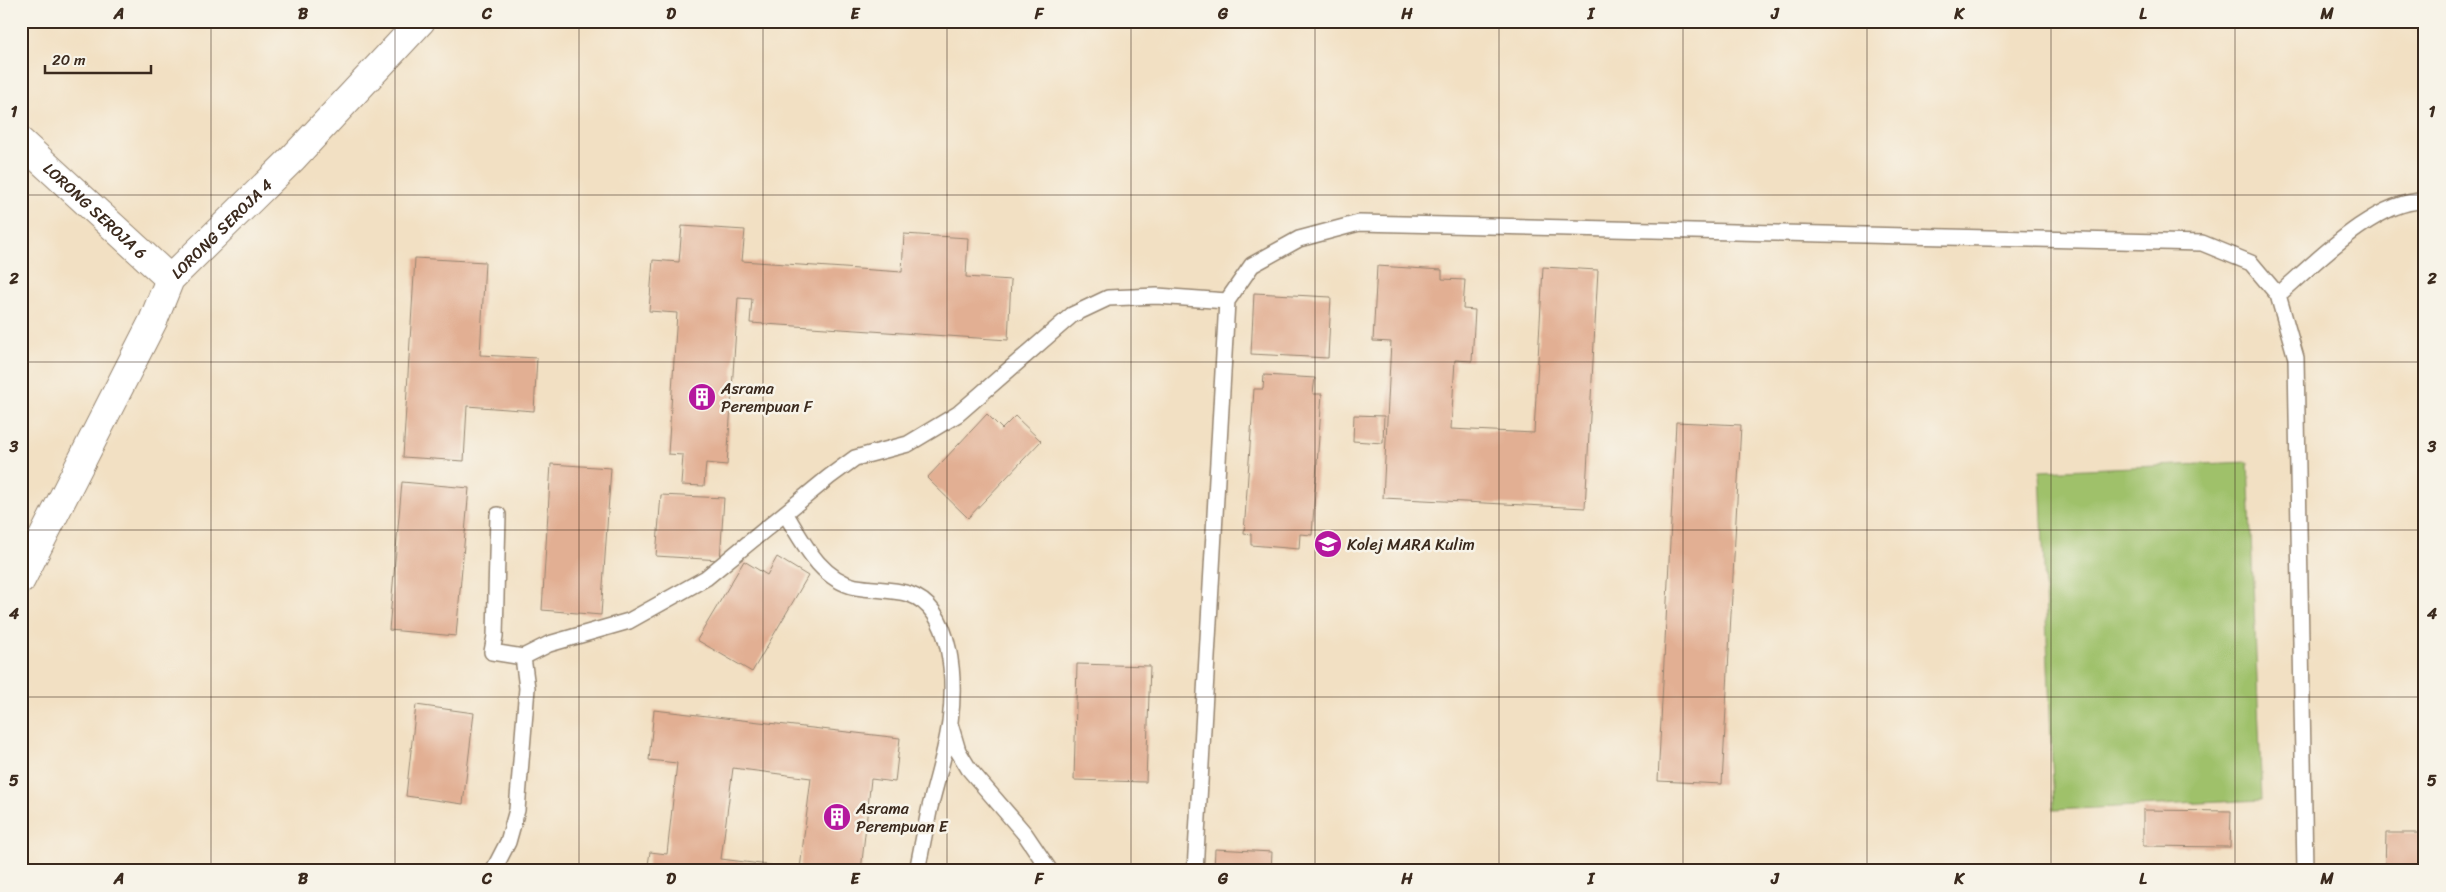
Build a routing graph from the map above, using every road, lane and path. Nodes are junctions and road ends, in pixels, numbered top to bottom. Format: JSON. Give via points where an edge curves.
{"nodes":[{"id":1,"x":408,"y":26,"type":"edge"},
{"id":2,"x":21,"y":142,"type":"edge"},
{"id":3,"x":2425,"y":200,"type":"edge"},
{"id":4,"x":170,"y":279,"type":"junction"},
{"id":5,"x":2278,"y":295,"type":"junction"},
{"id":6,"x":1227,"y":301,"type":"junction"},
{"id":7,"x":785,"y":513,"type":"junction"},
{"id":8,"x":498,"y":516,"type":"dead end"},
{"id":9,"x":23,"y":571,"type":"edge"},
{"id":10,"x":523,"y":657,"type":"junction"},
{"id":11,"x":950,"y":723,"type":"junction"},
{"id":12,"x":493,"y":871,"type":"edge"},
{"id":13,"x":917,"y":871,"type":"edge"},
{"id":14,"x":1050,"y":871,"type":"edge"},
{"id":15,"x":1195,"y":871,"type":"edge"},
{"id":16,"x":2305,"y":871,"type":"edge"}],
"edges":[{"from":1,"to":4,"type":"street","name":"LORONG SEROJA 4","via":[[292,158]]},
{"from":2,"to":4,"type":"street","name":"LORONG SEROJA 6"},
{"from":3,"to":5,"type":"lane","via":[[2413,200],[2388,208],[2342,239]]},
{"from":4,"to":9,"type":"street","name":"LORONG SEROJA 4","via":[[153,321]]},
{"from":5,"to":6,"type":"lane","via":[[2251,263],[2202,243],[1359,223],[1299,239],[1252,265]]},
{"from":5,"to":16,"type":"lane","via":[[2296,358]]},
{"from":6,"to":7,"type":"lane","via":[[1157,296],[1108,298],[1072,315],[958,414],[908,444],[855,458]]},
{"from":6,"to":15,"type":"lane"},
{"from":7,"to":10,"type":"lane","via":[[706,578],[629,621],[549,644]]},
{"from":7,"to":11,"type":"lane","via":[[814,559],[832,577],[856,587],[890,589],[911,595],[931,607],[943,629],[949,656],[952,688]]},
{"from":8,"to":10,"type":"lane","via":[[492,652]]},
{"from":10,"to":12,"type":"lane","via":[[527,688],[517,810],[508,842]]},
{"from":11,"to":13,"type":"lane"},
{"from":11,"to":14,"type":"lane","via":[[958,751],[969,769],[1025,834]]}]}
